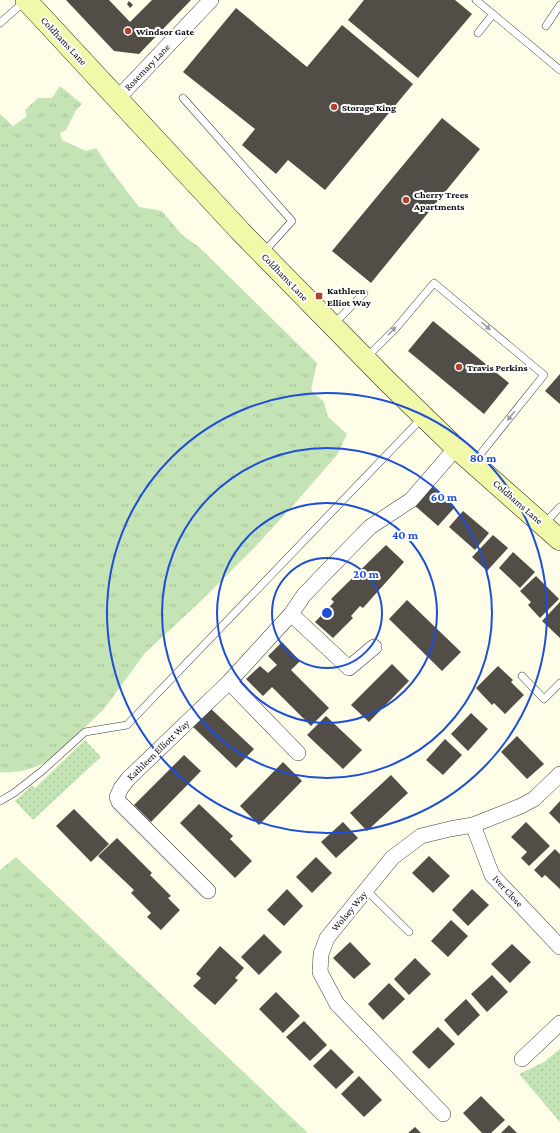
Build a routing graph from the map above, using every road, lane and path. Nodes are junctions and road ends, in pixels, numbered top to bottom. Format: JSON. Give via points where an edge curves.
{"nodes":[{"id":1,"x":26,"y":0,"type":"edge"},
{"id":2,"x":211,"y":0,"type":"edge"},
{"id":3,"x":476,"y":0,"type":"edge"},
{"id":4,"x":560,"y":5,"type":"edge"},
{"id":5,"x":493,"y":14,"type":"junction"},
{"id":6,"x":0,"y":23,"type":"edge"},
{"id":7,"x":546,"y":26,"type":"dead end"},
{"id":8,"x":478,"y":33,"type":"dead end"},
{"id":9,"x":559,"y":67,"type":"edge"},
{"id":10,"x":183,"y":98,"type":"dead end"},
{"id":11,"x":116,"y":99,"type":"junction"},
{"id":12,"x":262,"y":254,"type":"junction"},
{"id":13,"x":364,"y":293,"type":"dead end"},
{"id":14,"x":332,"y":325,"type":"junction"},
{"id":15,"x":365,"y":358,"type":"junction"},
{"id":16,"x":423,"y":416,"type":"junction"},
{"id":17,"x":456,"y":448,"type":"junction"},
{"id":18,"x":473,"y":463,"type":"junction"},
{"id":19,"x":560,"y":507,"type":"edge"},
{"id":20,"x":544,"y":525,"type":"junction"},
{"id":21,"x":560,"y":540,"type":"edge"},
{"id":22,"x":291,"y":614,"type":"junction"},
{"id":23,"x":374,"y":647,"type":"dead end"},
{"id":24,"x":522,"y":676,"type":"dead end"},
{"id":25,"x":229,"y":682,"type":"junction"},
{"id":26,"x":560,"y":683,"type":"edge"},
{"id":27,"x":298,"y":753,"type":"dead end"},
{"id":28,"x":560,"y":774,"type":"edge"},
{"id":29,"x":0,"y":801,"type":"edge"},
{"id":30,"x":473,"y":825,"type":"junction"},
{"id":31,"x":366,"y":890,"type":"junction"},
{"id":32,"x":208,"y":891,"type":"dead end"},
{"id":33,"x":409,"y":932,"type":"dead end"},
{"id":34,"x":560,"y":947,"type":"edge"},
{"id":35,"x":560,"y":1023,"type":"edge"},
{"id":36,"x":522,"y":1059,"type":"dead end"},
{"id":37,"x":443,"y":1114,"type":"dead end"}],
"edges":[{"from":1,"to":6,"type":"lane"},
{"from":1,"to":11,"type":"street","name":"Coldhams Lane"},
{"from":2,"to":11,"type":"street","name":"Rosemary Lane"},
{"from":3,"to":5,"type":"lane"},
{"from":4,"to":7,"type":"lane"},
{"from":5,"to":8,"type":"lane"},
{"from":5,"to":9,"type":"lane"},
{"from":10,"to":12,"type":"lane","via":[[292,221]]},
{"from":11,"to":12,"type":"street","name":"Coldhams Lane"},
{"from":12,"to":14,"type":"street","name":"Coldhams Lane"},
{"from":13,"to":14,"type":"lane"},
{"from":14,"to":15,"type":"street","name":"Coldhams Lane"},
{"from":15,"to":16,"type":"street","name":"Coldhams Lane"},
{"from":15,"to":18,"type":"lane","one_way":true,"via":[[396,328],[434,283],[544,375]]},
{"from":16,"to":17,"type":"street","name":"Coldhams Lane"},
{"from":16,"to":29,"type":"lane","via":[[127,725],[85,732],[42,771]]},
{"from":17,"to":18,"type":"street","name":"Coldhams Lane"},
{"from":17,"to":22,"type":"street","name":"Kathleen Elliott Way","via":[[411,500],[370,527],[328,569],[304,595]]},
{"from":18,"to":20,"type":"street","name":"Coldhams Lane"},
{"from":19,"to":20,"type":"lane"},
{"from":20,"to":21,"type":"street","name":"Coldhams Lane"},
{"from":22,"to":23,"type":"street","via":[[349,668]]},
{"from":22,"to":25,"type":"street","name":"Kathleen Elliott Way"},
{"from":24,"to":26,"type":"lane","via":[[544,699]]},
{"from":25,"to":27,"type":"street"},
{"from":25,"to":32,"type":"street","name":"Kathleen Elliott Way","via":[[128,779],[117,797],[119,802]]},
{"from":28,"to":30,"type":"street","name":"Wolsey Way","via":[[534,799]]},
{"from":30,"to":31,"type":"street","name":"Wolsey Way","via":[[421,836],[392,858]]},
{"from":30,"to":34,"type":"street","name":"Iver Close","via":[[492,875]]},
{"from":31,"to":33,"type":"lane"},
{"from":31,"to":37,"type":"street","name":"Wolsey Way","via":[[327,938],[320,972],[337,1004]]},
{"from":35,"to":36,"type":"street"}]}
